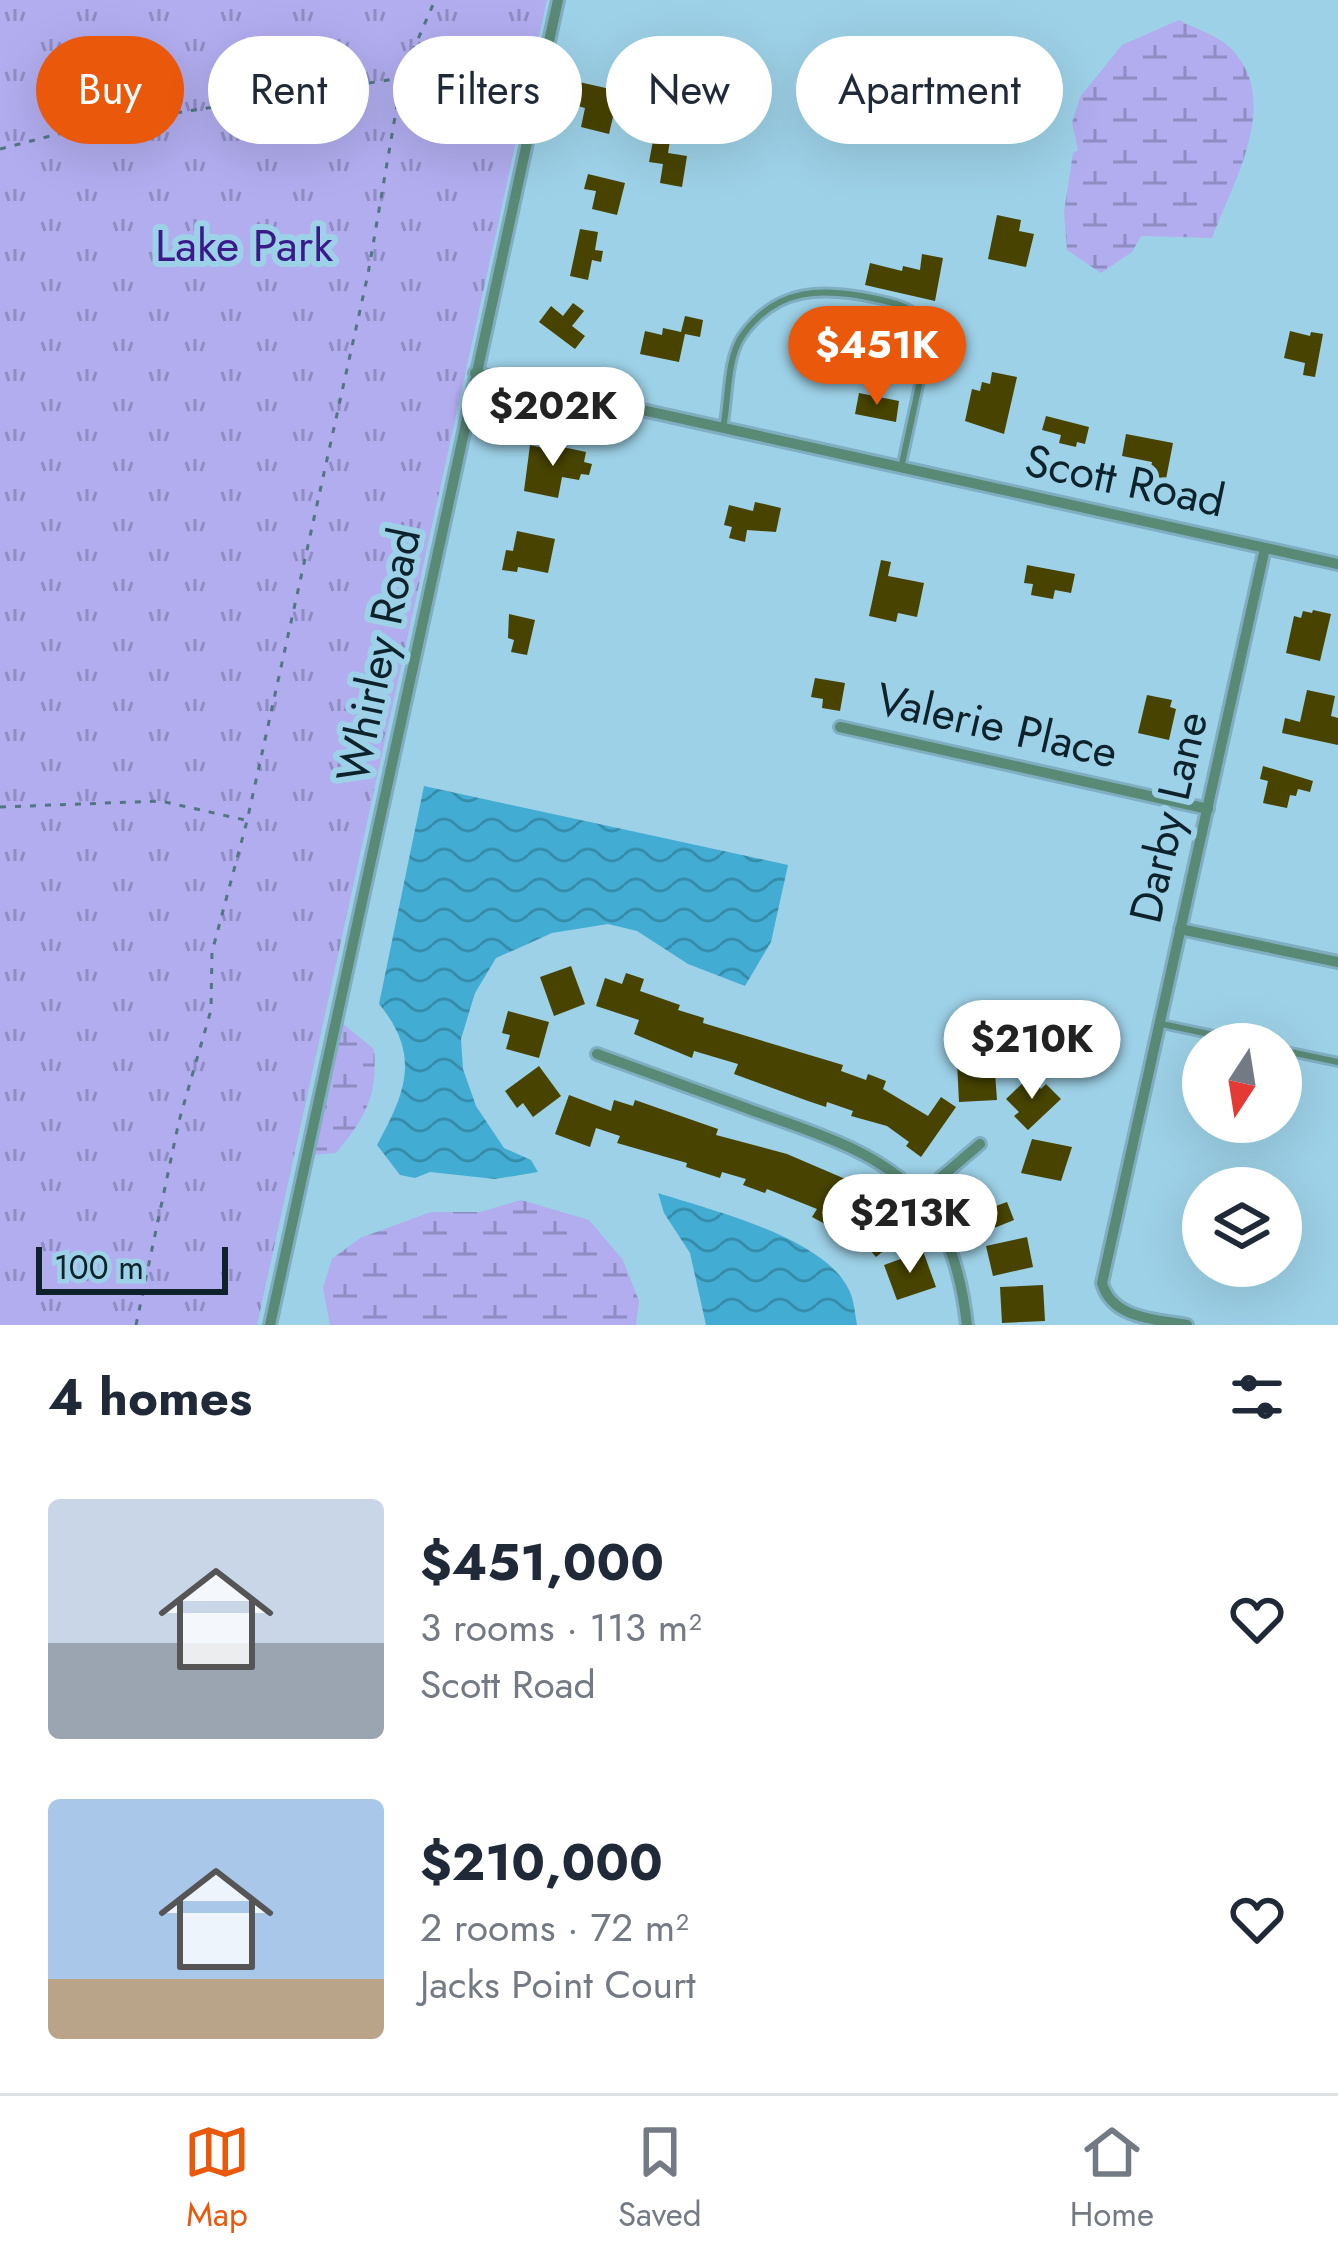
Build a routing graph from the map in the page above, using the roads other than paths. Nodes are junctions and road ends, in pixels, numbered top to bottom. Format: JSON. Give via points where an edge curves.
{"nodes":[{"id":1,"x":558,"y":0,"type":"edge"},
{"id":2,"x":475,"y":373,"type":"junction"},
{"id":3,"x":722,"y":428,"type":"junction"},
{"id":4,"x":901,"y":467,"type":"junction"},
{"id":5,"x":1265,"y":548,"type":"junction"},
{"id":6,"x":1338,"y":564,"type":"edge"},
{"id":7,"x":840,"y":728,"type":"dead end"},
{"id":8,"x":1208,"y":809,"type":"junction"},
{"id":9,"x":1180,"y":929,"type":"junction"},
{"id":10,"x":1338,"y":962,"type":"edge"},
{"id":11,"x":1159,"y":1023,"type":"junction"},
{"id":12,"x":1182,"y":1028,"type":"edge"},
{"id":13,"x":597,"y":1054,"type":"dead end"},
{"id":14,"x":1302,"y":1054,"type":"edge"},
{"id":15,"x":1338,"y":1062,"type":"edge"},
{"id":16,"x":980,"y":1144,"type":"dead end"},
{"id":17,"x":919,"y":1196,"type":"junction"},
{"id":18,"x":270,"y":1325,"type":"edge"},
{"id":19,"x":967,"y":1325,"type":"edge"},
{"id":20,"x":1186,"y":1325,"type":"edge"}],
"edges":[{"from":1,"to":2,"type":"street","name":"Whirley Road"},
{"from":2,"to":3,"type":"street","name":"Scott Road"},
{"from":2,"to":18,"type":"street","name":"Whirley Road"},
{"from":3,"to":4,"type":"street","name":"Scott Road"},
{"from":3,"to":4,"type":"lane","via":[[738,342],[778,302],[820,290],[890,302],[920,312],[931,330]]},
{"from":4,"to":5,"type":"street","name":"Scott Road"},
{"from":5,"to":6,"type":"street","name":"Scott Road"},
{"from":5,"to":8,"type":"street","name":"Darby Lane"},
{"from":7,"to":8,"type":"street","name":"Valerie Place"},
{"from":8,"to":9,"type":"street","name":"Darby Lane"},
{"from":9,"to":10,"type":"street"},
{"from":9,"to":11,"type":"street","name":"Darby Lane"},
{"from":11,"to":12,"type":"lane"},
{"from":11,"to":20,"type":"street","name":"Darby Lane","via":[[1102,1283],[1117,1307]]},
{"from":13,"to":17,"type":"street","via":[[830,1139]]},
{"from":14,"to":15,"type":"lane"},
{"from":16,"to":17,"type":"street"},
{"from":17,"to":19,"type":"street","via":[[952,1257]]}]}
